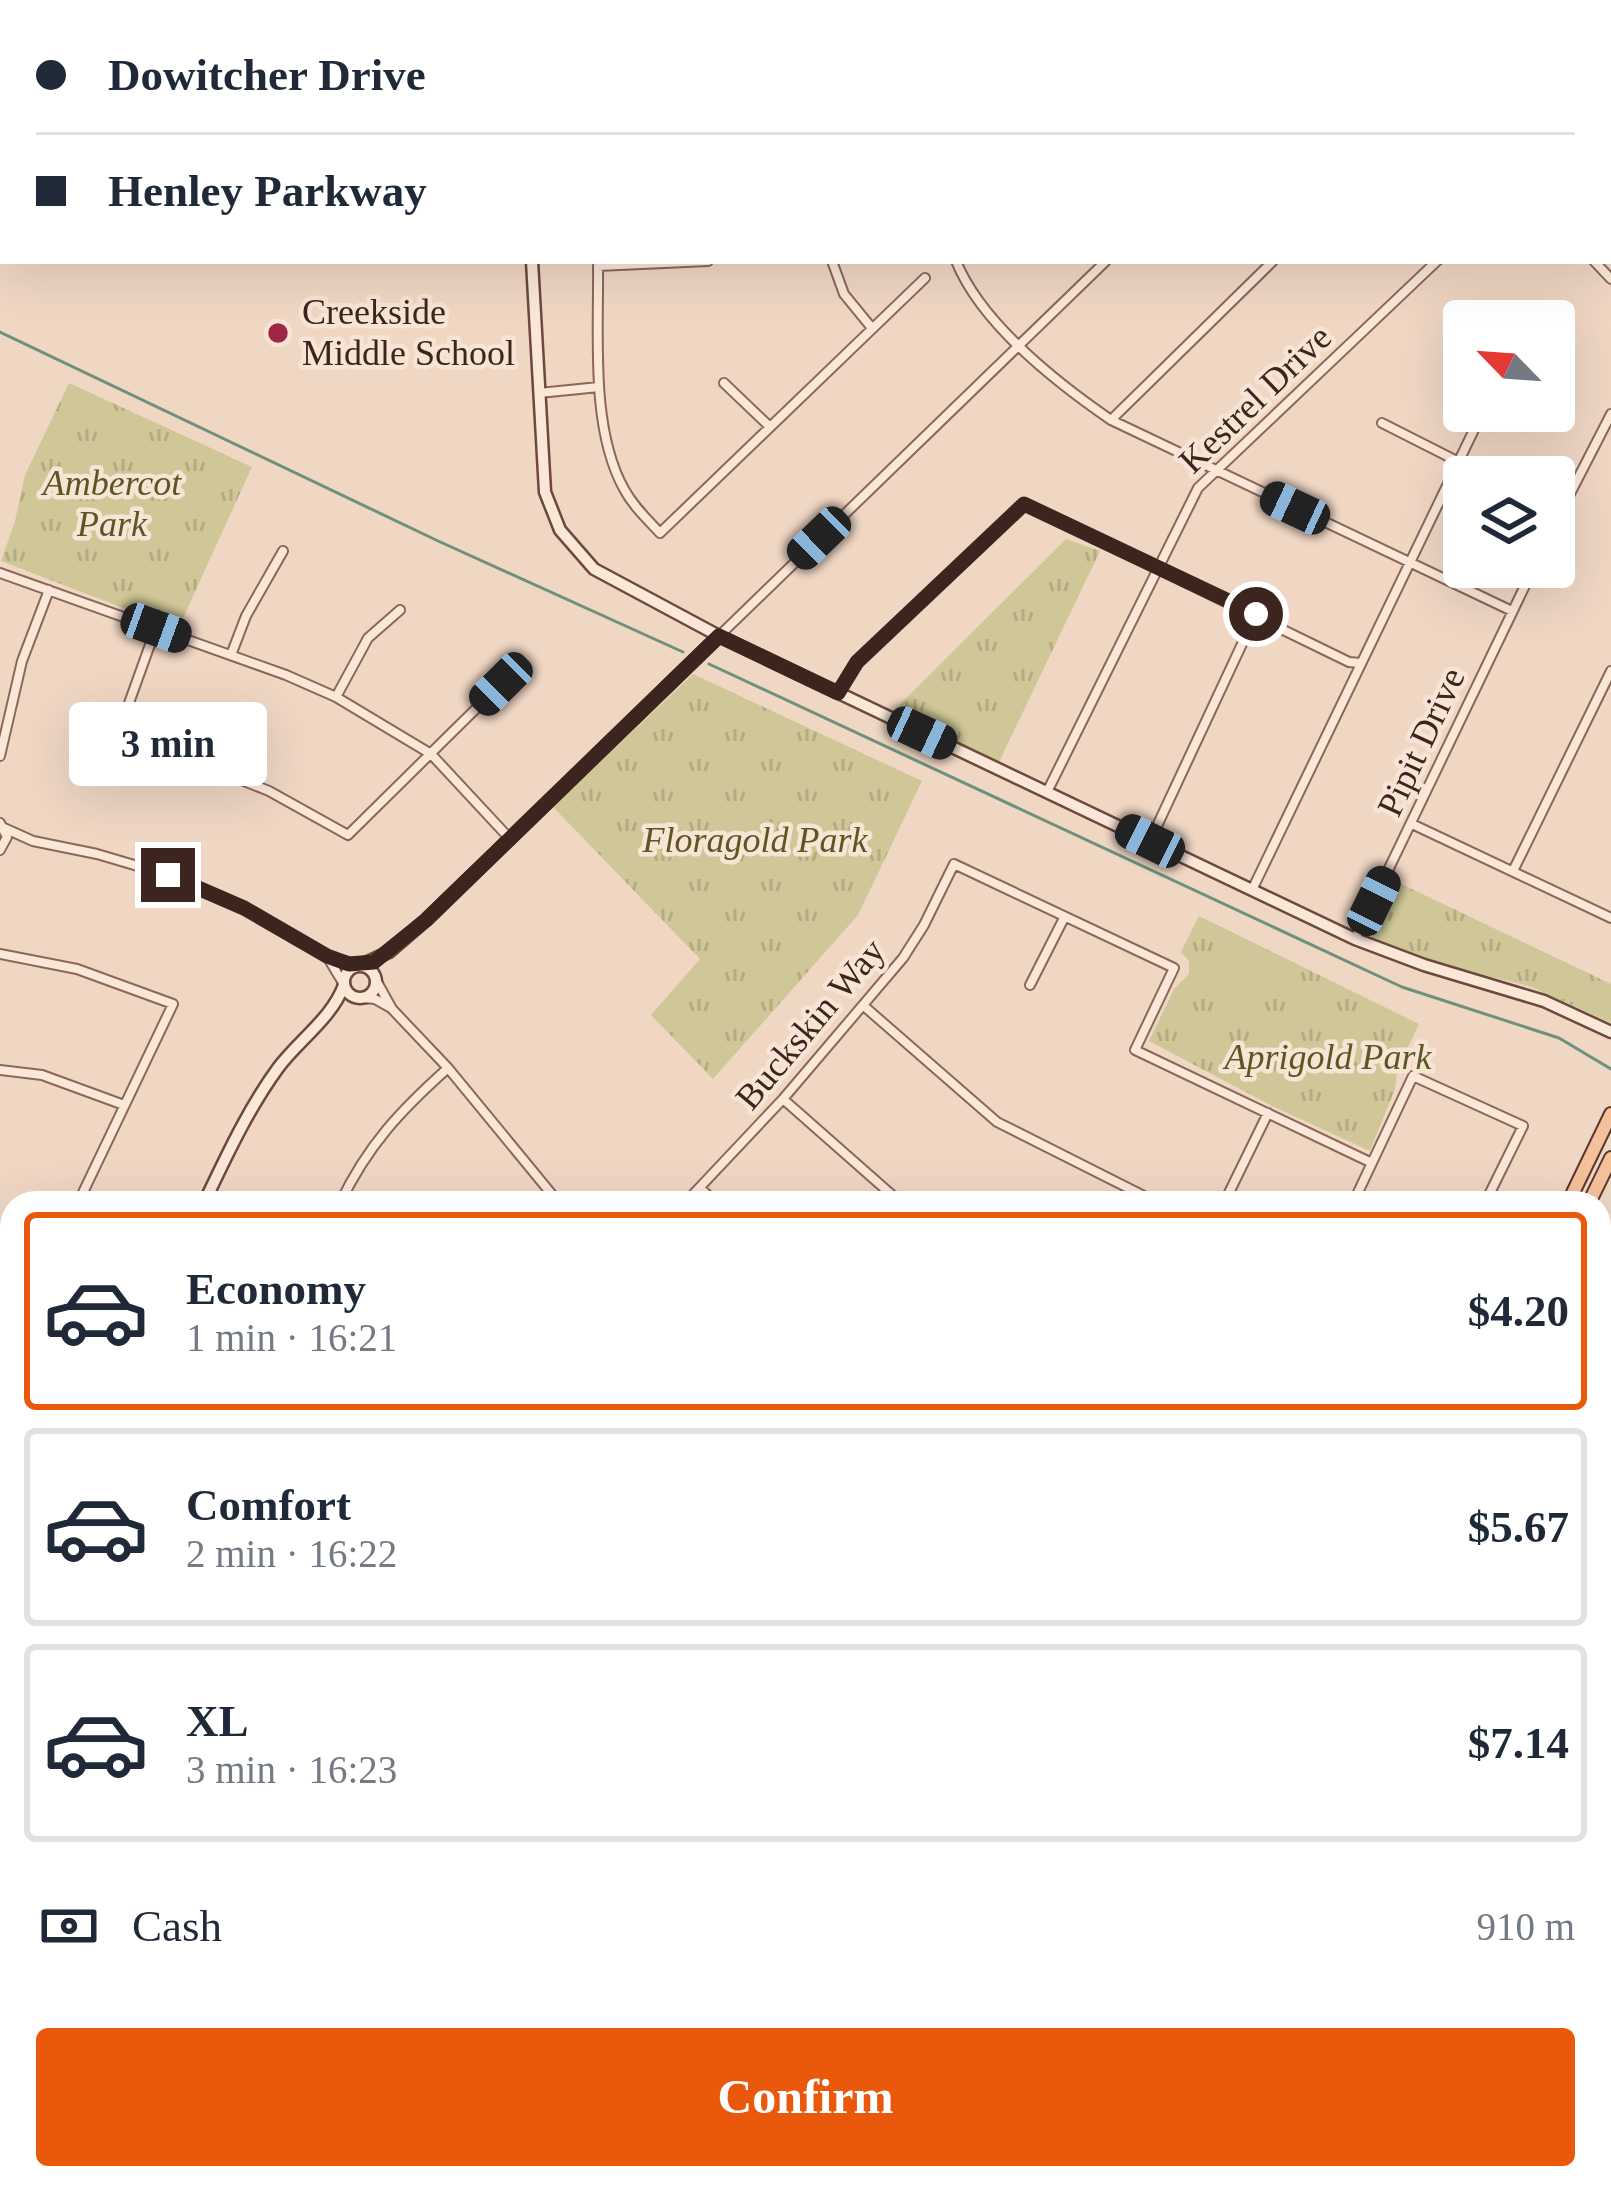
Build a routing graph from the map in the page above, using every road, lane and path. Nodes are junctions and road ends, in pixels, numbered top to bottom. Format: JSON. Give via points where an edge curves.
{"nodes":[{"id":1,"x":532,"y":264,"type":"edge"},
{"id":2,"x":642,"y":264,"type":"edge"},
{"id":3,"x":833,"y":264,"type":"edge"},
{"id":4,"x":958,"y":264,"type":"edge"},
{"id":5,"x":1103,"y":264,"type":"edge"},
{"id":6,"x":1271,"y":264,"type":"edge"},
{"id":7,"x":1434,"y":264,"type":"edge"},
{"id":8,"x":925,"y":278,"type":"dead end"},
{"id":9,"x":871,"y":327,"type":"junction"},
{"id":10,"x":1020,"y":344,"type":"junction"},
{"id":11,"x":724,"y":383,"type":"dead end"},
{"id":12,"x":599,"y":387,"type":"junction"},
{"id":13,"x":539,"y":393,"type":"junction"},
{"id":14,"x":1611,"y":414,"type":"edge"},
{"id":15,"x":1111,"y":420,"type":"junction"},
{"id":16,"x":1382,"y":423,"type":"dead end"},
{"id":17,"x":770,"y":427,"type":"junction"},
{"id":18,"x":1447,"y":456,"type":"edge"},
{"id":19,"x":1218,"y":472,"type":"junction"},
{"id":20,"x":1575,"y":484,"type":"edge"},
{"id":21,"x":1443,"y":495,"type":"edge"},
{"id":22,"x":283,"y":551,"type":"dead end"},
{"id":23,"x":1410,"y":562,"type":"junction"},
{"id":24,"x":1157,"y":567,"type":"junction"},
{"id":25,"x":0,"y":573,"type":"edge"},
{"id":26,"x":1524,"y":588,"type":"edge"},
{"id":27,"x":49,"y":590,"type":"junction"},
{"id":28,"x":400,"y":610,"type":"dead end"},
{"id":29,"x":1512,"y":611,"type":"junction"},
{"id":30,"x":1256,"y":614,"type":"junction"},
{"id":31,"x":156,"y":628,"type":"junction"},
{"id":32,"x":719,"y":636,"type":"junction"},
{"id":33,"x":231,"y":655,"type":"junction"},
{"id":34,"x":514,"y":663,"type":"dead end"},
{"id":35,"x":1360,"y":664,"type":"junction"},
{"id":36,"x":1611,"y":671,"type":"edge"},
{"id":37,"x":838,"y":693,"type":"junction"},
{"id":38,"x":336,"y":697,"type":"junction"},
{"id":39,"x":431,"y":754,"type":"junction"},
{"id":40,"x":0,"y":756,"type":"edge"},
{"id":41,"x":1047,"y":792,"type":"junction"},
{"id":42,"x":1,"y":824,"type":"edge"},
{"id":43,"x":1412,"y":824,"type":"junction"},
{"id":44,"x":510,"y":838,"type":"junction"},
{"id":45,"x":1150,"y":841,"type":"junction"},
{"id":46,"x":33,"y":842,"type":"junction"},
{"id":47,"x":2,"y":848,"type":"edge"},
{"id":48,"x":1513,"y":871,"type":"junction"},
{"id":49,"x":1252,"y":890,"type":"junction"},
{"id":50,"x":1611,"y":918,"type":"edge"},
{"id":51,"x":1064,"y":919,"type":"junction"},
{"id":52,"x":1355,"y":939,"type":"junction"},
{"id":53,"x":389,"y":952,"type":"junction"},
{"id":54,"x":0,"y":954,"type":"edge"},
{"id":55,"x":327,"y":956,"type":"junction"},
{"id":56,"x":360,"y":965,"type":"junction"},
{"id":57,"x":376,"y":979,"type":"junction"},
{"id":58,"x":344,"y":984,"type":"junction"},
{"id":59,"x":1030,"y":985,"type":"dead end"},
{"id":60,"x":362,"y":998,"type":"junction"},
{"id":61,"x":865,"y":1006,"type":"junction"},
{"id":62,"x":392,"y":1009,"type":"junction"},
{"id":63,"x":329,"y":1011,"type":"junction"},
{"id":64,"x":1611,"y":1032,"type":"edge"},
{"id":65,"x":448,"y":1068,"type":"junction"},
{"id":66,"x":0,"y":1070,"type":"edge"},
{"id":67,"x":783,"y":1099,"type":"junction"},
{"id":68,"x":124,"y":1105,"type":"junction"},
{"id":69,"x":1268,"y":1113,"type":"junction"},
{"id":70,"x":1611,"y":1114,"type":"edge"},
{"id":71,"x":1611,"y":1158,"type":"edge"},
{"id":72,"x":1372,"y":1163,"type":"junction"},
{"id":73,"x":701,"y":1189,"type":"joint"},
{"id":74,"x":83,"y":1191,"type":"edge"},
{"id":75,"x":210,"y":1191,"type":"edge"},
{"id":76,"x":347,"y":1191,"type":"edge"},
{"id":77,"x":550,"y":1191,"type":"edge"},
{"id":78,"x":699,"y":1191,"type":"edge"},
{"id":79,"x":887,"y":1191,"type":"edge"},
{"id":80,"x":1134,"y":1191,"type":"edge"},
{"id":81,"x":1230,"y":1191,"type":"edge"},
{"id":82,"x":1359,"y":1191,"type":"edge"},
{"id":83,"x":1491,"y":1191,"type":"edge"},
{"id":84,"x":1574,"y":1191,"type":"edge"},
{"id":85,"x":1595,"y":1191,"type":"edge"}],
"edges":[{"from":1,"to":13,"type":"street"},
{"from":2,"to":12,"type":"street","via":[[598,266]]},
{"from":3,"to":9,"type":"street","via":[[844,294]]},
{"from":4,"to":10,"type":"street"},
{"from":5,"to":10,"type":"street"},
{"from":6,"to":15,"type":"street"},
{"from":7,"to":19,"type":"street","name":"Kestrel Drive"},
{"from":8,"to":9,"type":"street"},
{"from":9,"to":17,"type":"street"},
{"from":10,"to":15,"type":"street"},
{"from":10,"to":32,"type":"street"},
{"from":11,"to":17,"type":"street"},
{"from":12,"to":13,"type":"street"},
{"from":12,"to":17,"type":"street","via":[[618,478],[660,533]]},
{"from":13,"to":32,"type":"street","via":[[545,492],[568,542],[603,576]]},
{"from":14,"to":20,"type":"street"},
{"from":15,"to":19,"type":"street"},
{"from":16,"to":18,"type":"street"},
{"from":19,"to":23,"type":"street"},
{"from":19,"to":24,"type":"street","name":"Kestrel Drive","via":[[1189,501]]},
{"from":21,"to":23,"type":"street"},
{"from":22,"to":33,"type":"street"},
{"from":23,"to":29,"type":"street"},
{"from":23,"to":35,"type":"street"},
{"from":24,"to":30,"type":"street"},
{"from":24,"to":37,"type":"street","via":[[1024,504],[857,662]]},
{"from":24,"to":41,"type":"street","name":"Kestrel Drive"},
{"from":25,"to":27,"type":"street"},
{"from":26,"to":29,"type":"street","name":"Pipit Drive"},
{"from":27,"to":31,"type":"street"},
{"from":27,"to":40,"type":"street"},
{"from":28,"to":38,"type":"street","via":[[368,638]]},
{"from":29,"to":43,"type":"street","name":"Pipit Drive"},
{"from":30,"to":35,"type":"street"},
{"from":30,"to":45,"type":"street"},
{"from":31,"to":33,"type":"street"},
{"from":31,"to":39,"type":"street","via":[[120,728],[127,742],[268,791],[348,835]]},
{"from":32,"to":37,"type":"street"},
{"from":32,"to":44,"type":"street"},
{"from":33,"to":38,"type":"street"},
{"from":34,"to":39,"type":"street"},
{"from":35,"to":49,"type":"street"},
{"from":36,"to":48,"type":"street"},
{"from":37,"to":41,"type":"street"},
{"from":38,"to":39,"type":"street"},
{"from":39,"to":44,"type":"street"},
{"from":41,"to":45,"type":"street"},
{"from":42,"to":46,"type":"street"},
{"from":42,"to":47,"type":"street"},
{"from":43,"to":48,"type":"street"},
{"from":43,"to":52,"type":"street","name":"Pipit Drive"},
{"from":44,"to":53,"type":"street"},
{"from":45,"to":49,"type":"street"},
{"from":46,"to":47,"type":"street"},
{"from":46,"to":55,"type":"street","via":[[168,875]]},
{"from":48,"to":50,"type":"street"},
{"from":49,"to":52,"type":"street"},
{"from":51,"to":59,"type":"street"},
{"from":51,"to":61,"type":"street","name":"Buckskin Way","via":[[954,864],[924,925]]},
{"from":51,"to":69,"type":"street","via":[[1174,968],[1135,1050]]},
{"from":52,"to":64,"type":"street","via":[[1544,1001]]},
{"from":53,"to":56,"type":"street"},
{"from":53,"to":57,"type":"street"},
{"from":54,"to":68,"type":"street","via":[[98,975],[173,1004]]},
{"from":55,"to":56,"type":"street"},
{"from":55,"to":58,"type":"street"},
{"from":56,"to":57,"type":"street"},
{"from":56,"to":58,"type":"street","via":[[347,971]]},
{"from":57,"to":60,"type":"street"},
{"from":57,"to":62,"type":"street"},
{"from":58,"to":60,"type":"street"},
{"from":58,"to":63,"type":"street"},
{"from":60,"to":62,"type":"street"},
{"from":60,"to":63,"type":"street"},
{"from":61,"to":67,"type":"street","name":"Buckskin Way"},
{"from":61,"to":80,"type":"street","via":[[997,1122]]},
{"from":62,"to":65,"type":"street"},
{"from":63,"to":75,"type":"street","via":[[263,1090]]},
{"from":65,"to":76,"type":"street","via":[[377,1137]]},
{"from":65,"to":77,"type":"street"},
{"from":66,"to":68,"type":"street"},
{"from":67,"to":73,"type":"street","name":"Buckskin Way"},
{"from":67,"to":79,"type":"street"},
{"from":68,"to":74,"type":"street"},
{"from":69,"to":72,"type":"street"},
{"from":69,"to":81,"type":"street"},
{"from":70,"to":84,"type":"main road"},
{"from":71,"to":85,"type":"main road"},
{"from":72,"to":82,"type":"street"},
{"from":72,"to":83,"type":"street","via":[[1413,1076],[1523,1126]]},
{"from":73,"to":78,"type":"street","name":"Buckskin Way"}]}
